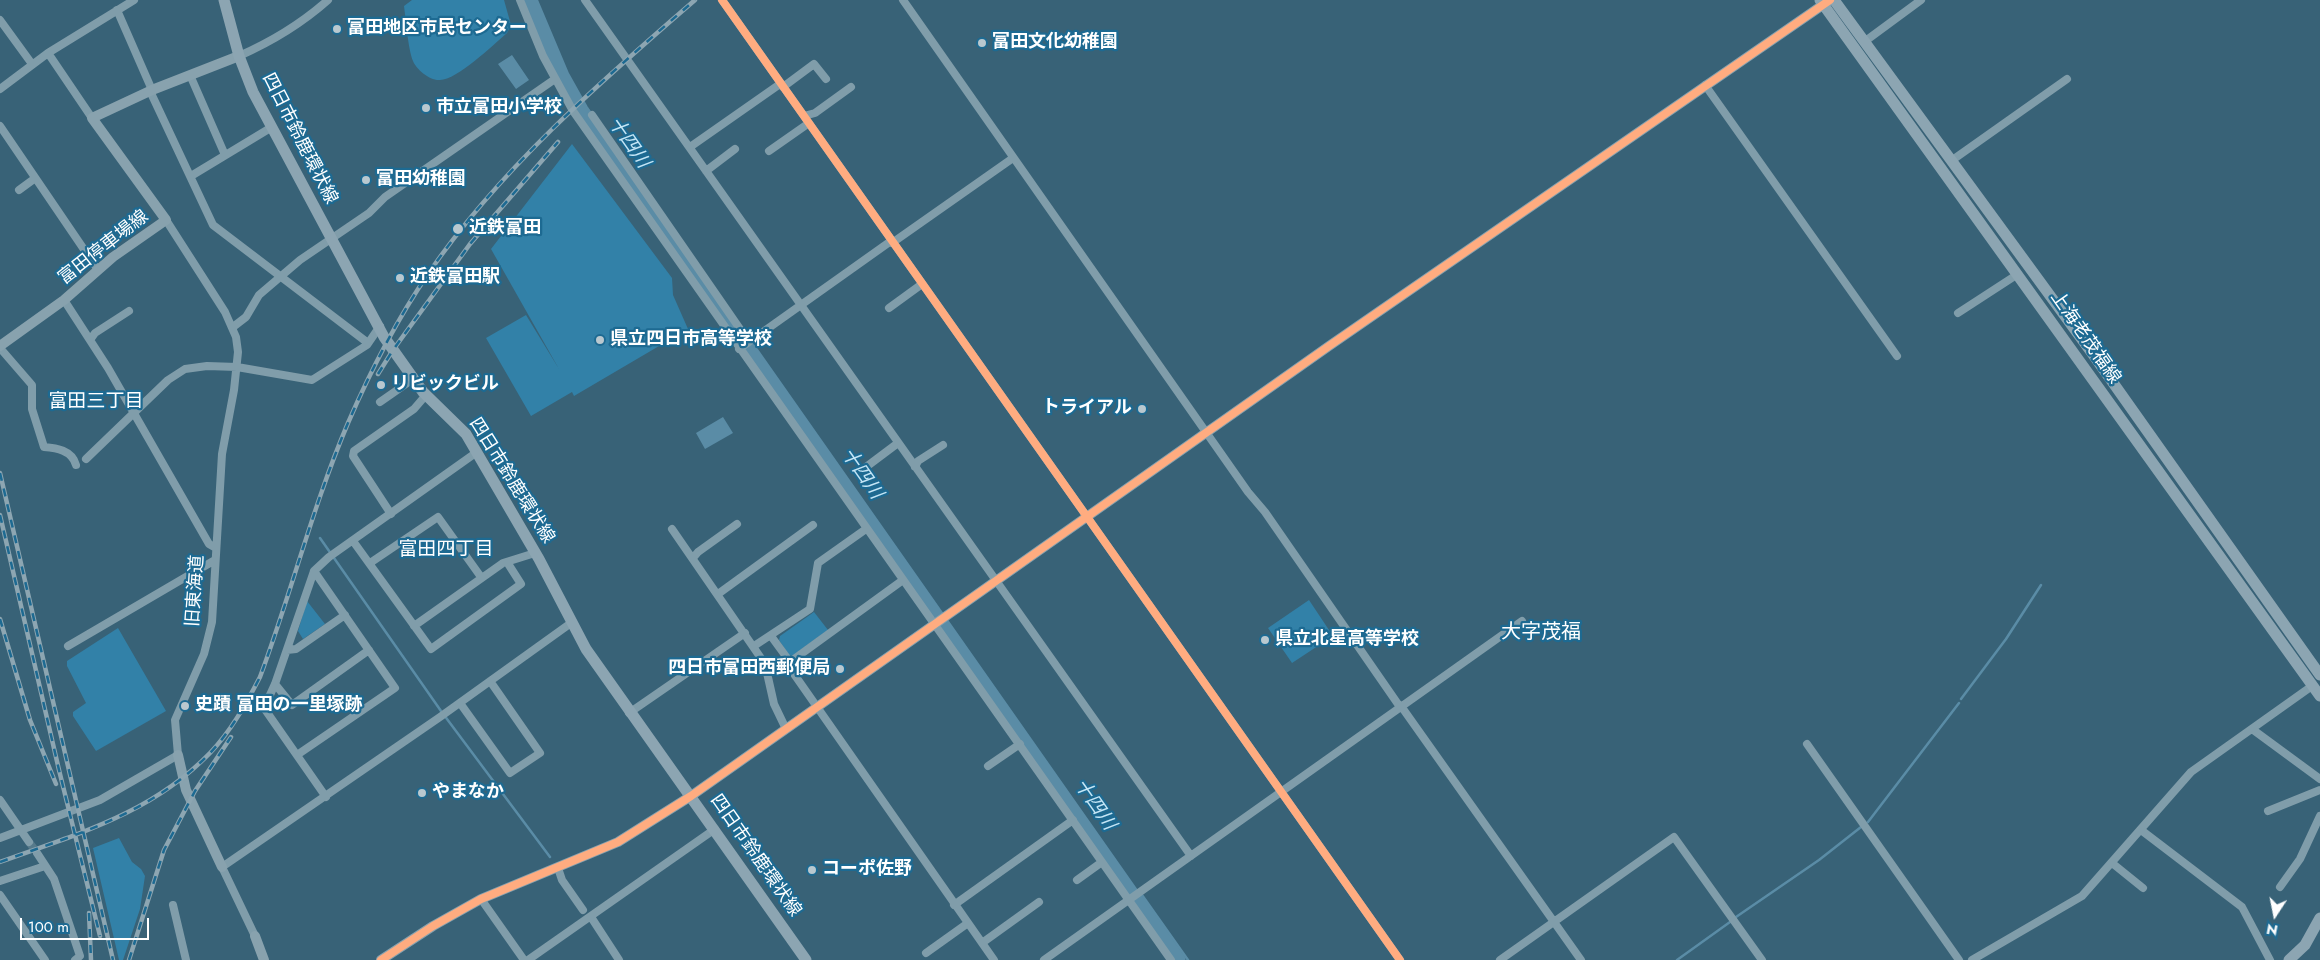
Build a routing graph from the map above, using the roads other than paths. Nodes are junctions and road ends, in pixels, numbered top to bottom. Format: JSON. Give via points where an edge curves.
{"nodes":[{"id":1,"x":134,"y":0,"type":"edge"},
{"id":2,"x":224,"y":0,"type":"edge"},
{"id":3,"x":328,"y":0,"type":"edge"},
{"id":4,"x":520,"y":0,"type":"edge"},
{"id":5,"x":585,"y":0,"type":"edge"},
{"id":6,"x":722,"y":0,"type":"edge"},
{"id":7,"x":903,"y":0,"type":"edge"},
{"id":8,"x":1922,"y":0,"type":"edge"},
{"id":9,"x":1827,"y":1,"type":"edge"},
{"id":10,"x":118,"y":6,"type":"edge"},
{"id":11,"x":0,"y":20,"type":"edge"},
{"id":12,"x":1864,"y":42,"type":"junction"},
{"id":13,"x":48,"y":53,"type":"junction"},
{"id":14,"x":239,"y":56,"type":"junction"},
{"id":15,"x":32,"y":64,"type":"junction"},
{"id":16,"x":190,"y":75,"type":"junction"},
{"id":17,"x":555,"y":79,"type":"junction"},
{"id":18,"x":826,"y":79,"type":"dead end"},
{"id":19,"x":2067,"y":79,"type":"dead end"},
{"id":20,"x":782,"y":85,"type":"junction"},
{"id":21,"x":1705,"y":85,"type":"junction"},
{"id":22,"x":851,"y":87,"type":"dead end"},
{"id":23,"x":0,"y":89,"type":"edge"},
{"id":24,"x":151,"y":90,"type":"junction"},
{"id":25,"x":592,"y":115,"type":"dead end"},
{"id":26,"x":92,"y":118,"type":"junction"},
{"id":27,"x":807,"y":119,"type":"junction"},
{"id":28,"x":0,"y":126,"type":"edge"},
{"id":29,"x":272,"y":127,"type":"junction"},
{"id":30,"x":690,"y":147,"type":"junction"},
{"id":31,"x":735,"y":149,"type":"dead end"},
{"id":32,"x":768,"y":151,"type":"dead end"},
{"id":33,"x":225,"y":155,"type":"junction"},
{"id":34,"x":1013,"y":158,"type":"junction"},
{"id":35,"x":1951,"y":161,"type":"junction"},
{"id":36,"x":706,"y":172,"type":"junction"},
{"id":37,"x":191,"y":176,"type":"junction"},
{"id":38,"x":34,"y":179,"type":"junction"},
{"id":39,"x":19,"y":190,"type":"dead end"},
{"id":40,"x":166,"y":220,"type":"junction"},
{"id":41,"x":331,"y":238,"type":"junction"},
{"id":42,"x":892,"y":242,"type":"junction"},
{"id":43,"x":98,"y":270,"type":"junction"},
{"id":44,"x":2018,"y":274,"type":"junction"},
{"id":45,"x":281,"y":277,"type":"junction"},
{"id":46,"x":922,"y":284,"type":"junction"},
{"id":47,"x":64,"y":300,"type":"junction"},
{"id":48,"x":801,"y":306,"type":"junction"},
{"id":49,"x":889,"y":308,"type":"dead end"},
{"id":50,"x":129,"y":312,"type":"dead end"},
{"id":51,"x":1958,"y":313,"type":"dead end"},
{"id":52,"x":380,"y":326,"type":"junction"},
{"id":53,"x":233,"y":327,"type":"junction"},
{"id":54,"x":90,"y":340,"type":"junction"},
{"id":55,"x":749,"y":342,"type":"junction"},
{"id":56,"x":368,"y":343,"type":"junction"},
{"id":57,"x":0,"y":347,"type":"edge"},
{"id":58,"x":740,"y":348,"type":"junction"},
{"id":59,"x":1897,"y":356,"type":"dead end"},
{"id":60,"x":237,"y":367,"type":"junction"},
{"id":61,"x":413,"y":379,"type":"junction"},
{"id":62,"x":426,"y":395,"type":"junction"},
{"id":63,"x":380,"y":402,"type":"dead end"},
{"id":64,"x":134,"y":412,"type":"junction"},
{"id":65,"x":1208,"y":432,"type":"junction"},
{"id":66,"x":898,"y":444,"type":"junction"},
{"id":67,"x":943,"y":445,"type":"dead end"},
{"id":68,"x":477,"y":452,"type":"junction"},
{"id":69,"x":86,"y":459,"type":"dead end"},
{"id":70,"x":76,"y":465,"type":"dead end"},
{"id":71,"x":866,"y":467,"type":"dead end"},
{"id":72,"x":914,"y":467,"type":"junction"},
{"id":73,"x":391,"y":514,"type":"junction"},
{"id":74,"x":1087,"y":516,"type":"junction"},
{"id":75,"x":737,"y":524,"type":"dead end"},
{"id":76,"x":813,"y":525,"type":"dead end"},
{"id":77,"x":672,"y":529,"type":"dead end"},
{"id":78,"x":866,"y":529,"type":"junction"},
{"id":79,"x":353,"y":540,"type":"junction"},
{"id":80,"x":216,"y":548,"type":"junction"},
{"id":81,"x":535,"y":553,"type":"junction"},
{"id":82,"x":693,"y":558,"type":"junction"},
{"id":83,"x":215,"y":560,"type":"junction"},
{"id":84,"x":507,"y":562,"type":"junction"},
{"id":85,"x":370,"y":563,"type":"junction"},
{"id":86,"x":314,"y":571,"type":"junction"},
{"id":87,"x":481,"y":577,"type":"junction"},
{"id":88,"x":903,"y":580,"type":"junction"},
{"id":89,"x":996,"y":580,"type":"junction"},
{"id":90,"x":718,"y":594,"type":"junction"},
{"id":91,"x":345,"y":616,"type":"junction"},
{"id":92,"x":1522,"y":620,"type":"dead end"},
{"id":93,"x":572,"y":623,"type":"junction"},
{"id":94,"x":934,"y":624,"type":"junction"},
{"id":95,"x":414,"y":626,"type":"junction"},
{"id":96,"x":745,"y":633,"type":"junction"},
{"id":97,"x":772,"y":636,"type":"junction"},
{"id":98,"x":68,"y":646,"type":"dead end"},
{"id":99,"x":754,"y":646,"type":"junction"},
{"id":100,"x":287,"y":650,"type":"junction"},
{"id":101,"x":369,"y":650,"type":"junction"},
{"id":102,"x":790,"y":662,"type":"junction"},
{"id":103,"x":2320,"y":675,"type":"edge"},
{"id":104,"x":490,"y":681,"type":"junction"},
{"id":105,"x":275,"y":684,"type":"junction"},
{"id":106,"x":2312,"y":686,"type":"junction"},
{"id":107,"x":2320,"y":696,"type":"edge"},
{"id":108,"x":460,"y":703,"type":"junction"},
{"id":109,"x":816,"y":707,"type":"junction"},
{"id":110,"x":1401,"y":707,"type":"junction"},
{"id":111,"x":629,"y":713,"type":"junction"},
{"id":112,"x":2252,"y":728,"type":"junction"},
{"id":113,"x":786,"y":729,"type":"junction"},
{"id":114,"x":1020,"y":744,"type":"junction"},
{"id":115,"x":1807,"y":744,"type":"dead end"},
{"id":116,"x":178,"y":755,"type":"junction"},
{"id":117,"x":297,"y":755,"type":"junction"},
{"id":118,"x":988,"y":766,"type":"dead end"},
{"id":119,"x":2320,"y":779,"type":"edge"},
{"id":120,"x":2320,"y":790,"type":"edge"},
{"id":121,"x":1280,"y":792,"type":"junction"},
{"id":122,"x":691,"y":796,"type":"junction"},
{"id":123,"x":326,"y":797,"type":"junction"},
{"id":124,"x":0,"y":800,"type":"edge"},
{"id":125,"x":2268,"y":811,"type":"dead end"},
{"id":126,"x":2320,"y":816,"type":"edge"},
{"id":127,"x":1073,"y":820,"type":"junction"},
{"id":128,"x":715,"y":829,"type":"junction"},
{"id":129,"x":21,"y":830,"type":"junction"},
{"id":130,"x":2141,"y":830,"type":"junction"},
{"id":131,"x":0,"y":838,"type":"edge"},
{"id":132,"x":29,"y":842,"type":"tunnel mouth"},
{"id":133,"x":37,"y":854,"type":"tunnel mouth"},
{"id":134,"x":1191,"y":856,"type":"junction"},
{"id":135,"x":1102,"y":862,"type":"junction"},
{"id":136,"x":2112,"y":863,"type":"junction"},
{"id":137,"x":45,"y":866,"type":"junction"},
{"id":138,"x":222,"y":867,"type":"junction"},
{"id":139,"x":558,"y":868,"type":"junction"},
{"id":140,"x":1077,"y":880,"type":"dead end"},
{"id":141,"x":0,"y":881,"type":"edge"},
{"id":142,"x":2280,"y":887,"type":"dead end"},
{"id":143,"x":2143,"y":888,"type":"dead end"},
{"id":144,"x":0,"y":895,"type":"edge"},
{"id":145,"x":481,"y":899,"type":"junction"},
{"id":146,"x":1129,"y":900,"type":"junction"},
{"id":147,"x":1039,"y":902,"type":"dead end"},
{"id":148,"x":173,"y":905,"type":"dead end"},
{"id":149,"x":954,"y":905,"type":"junction"},
{"id":150,"x":583,"y":910,"type":"dead end"},
{"id":151,"x":591,"y":917,"type":"junction"},
{"id":152,"x":2320,"y":918,"type":"edge"},
{"id":153,"x":1554,"y":922,"type":"junction"},
{"id":154,"x":968,"y":923,"type":"junction"},
{"id":155,"x":255,"y":936,"type":"joint"},
{"id":156,"x":982,"y":943,"type":"junction"},
{"id":157,"x":926,"y":952,"type":"dead end"},
{"id":158,"x":804,"y":959,"type":"edge"},
{"id":159,"x":45,"y":960,"type":"edge"},
{"id":160,"x":75,"y":960,"type":"edge"},
{"id":161,"x":186,"y":960,"type":"edge"},
{"id":162,"x":264,"y":960,"type":"edge"},
{"id":163,"x":381,"y":960,"type":"edge"},
{"id":164,"x":524,"y":960,"type":"edge"},
{"id":165,"x":528,"y":960,"type":"edge"},
{"id":166,"x":619,"y":960,"type":"edge"},
{"id":167,"x":994,"y":960,"type":"edge"},
{"id":168,"x":1044,"y":960,"type":"edge"},
{"id":169,"x":1171,"y":960,"type":"edge"},
{"id":170,"x":1400,"y":960,"type":"edge"},
{"id":171,"x":1500,"y":960,"type":"edge"},
{"id":172,"x":1581,"y":960,"type":"edge"},
{"id":173,"x":1762,"y":960,"type":"edge"},
{"id":174,"x":1960,"y":960,"type":"edge"},
{"id":175,"x":1972,"y":960,"type":"edge"},
{"id":176,"x":2270,"y":960,"type":"edge"},
{"id":177,"x":2289,"y":960,"type":"edge"}],
"edges":[{"from":1,"to":10,"type":"street"},
{"from":2,"to":14,"type":"main road","name":"四日市鈴鹿環状線"},
{"from":3,"to":14,"type":"street","via":[[306,20]]},
{"from":4,"to":17,"type":"street","via":[[542,56]]},
{"from":5,"to":30,"type":"street"},
{"from":6,"to":20,"type":"street"},
{"from":7,"to":34,"type":"street"},
{"from":8,"to":12,"type":"street"},
{"from":9,"to":12,"type":"main road","name":"上海老茂福線"},
{"from":9,"to":21,"type":"street"},
{"from":9,"to":44,"type":"main road","name":"上海老茂福線"},
{"from":10,"to":13,"type":"street"},
{"from":10,"to":24,"type":"street"},
{"from":11,"to":15,"type":"street"},
{"from":12,"to":35,"type":"main road","name":"上海老茂福線"},
{"from":13,"to":15,"type":"street"},
{"from":13,"to":26,"type":"street"},
{"from":14,"to":16,"type":"street"},
{"from":14,"to":29,"type":"main road","name":"四日市鈴鹿環状線"},
{"from":15,"to":23,"type":"street"},
{"from":16,"to":24,"type":"street"},
{"from":16,"to":33,"type":"street"},
{"from":17,"to":41,"type":"street"},
{"from":17,"to":58,"type":"street","via":[[573,111]]},
{"from":18,"to":20,"type":"street","via":[[814,64]]},
{"from":19,"to":35,"type":"street"},
{"from":20,"to":27,"type":"street"},
{"from":20,"to":30,"type":"street"},
{"from":21,"to":59,"type":"street"},
{"from":21,"to":65,"type":"street"},
{"from":22,"to":27,"type":"street"},
{"from":24,"to":26,"type":"street"},
{"from":24,"to":37,"type":"street"},
{"from":25,"to":55,"type":"street"},
{"from":26,"to":40,"type":"street","name":"富田停車場線"},
{"from":27,"to":32,"type":"street"},
{"from":27,"to":42,"type":"street"},
{"from":28,"to":38,"type":"street"},
{"from":29,"to":33,"type":"street"},
{"from":29,"to":41,"type":"main road","name":"四日市鈴鹿環状線"},
{"from":30,"to":36,"type":"street"},
{"from":31,"to":36,"type":"street"},
{"from":33,"to":37,"type":"street"},
{"from":34,"to":42,"type":"street"},
{"from":34,"to":65,"type":"street"},
{"from":35,"to":103,"type":"main road","name":"上海老茂福線","via":[[2092,353]]},
{"from":36,"to":48,"type":"street"},
{"from":37,"to":45,"type":"street","via":[[214,226]]},
{"from":38,"to":39,"type":"street"},
{"from":38,"to":43,"type":"street"},
{"from":40,"to":43,"type":"street","name":"富田停車場線"},
{"from":40,"to":53,"type":"street","name":"旧東海道"},
{"from":41,"to":45,"type":"street"},
{"from":41,"to":52,"type":"main road","name":"四日市鈴鹿環状線"},
{"from":42,"to":46,"type":"street"},
{"from":42,"to":48,"type":"street"},
{"from":43,"to":47,"type":"street","name":"富田停車場線"},
{"from":44,"to":51,"type":"street"},
{"from":44,"to":106,"type":"main road","name":"上海老茂福線"},
{"from":45,"to":53,"type":"street","via":[[260,295],[246,318]]},
{"from":45,"to":56,"type":"street"},
{"from":46,"to":49,"type":"street"},
{"from":46,"to":74,"type":"street"},
{"from":47,"to":54,"type":"street"},
{"from":47,"to":57,"type":"street","name":"富田停車場線"},
{"from":48,"to":55,"type":"street"},
{"from":48,"to":66,"type":"street"},
{"from":50,"to":54,"type":"street","via":[[95,333]]},
{"from":52,"to":56,"type":"street"},
{"from":52,"to":61,"type":"main road","name":"四日市鈴鹿環状線"},
{"from":53,"to":60,"type":"street","name":"旧東海道","via":[[237,341]]},
{"from":54,"to":64,"type":"street"},
{"from":55,"to":58,"type":"street"},
{"from":56,"to":60,"type":"street","via":[[312,380]]},
{"from":57,"to":70,"type":"street","via":[[32,385],[32,409],[44,447],[62,449],[75,460]]},
{"from":58,"to":78,"type":"street"},
{"from":60,"to":64,"type":"street","via":[[185,368]]},
{"from":60,"to":80,"type":"street","name":"旧東海道","via":[[222,454]]},
{"from":61,"to":62,"type":"main road","name":"四日市鈴鹿環状線"},
{"from":61,"to":63,"type":"street"},
{"from":62,"to":68,"type":"main road","name":"四日市鈴鹿環状線","via":[[466,434]]},
{"from":62,"to":73,"type":"street","via":[[414,409],[354,452],[353,456]]},
{"from":64,"to":69,"type":"street"},
{"from":64,"to":80,"type":"street","via":[[209,544]]},
{"from":65,"to":74,"type":"street"},
{"from":65,"to":110,"type":"street"},
{"from":66,"to":71,"type":"street"},
{"from":66,"to":72,"type":"street"},
{"from":67,"to":72,"type":"street"},
{"from":68,"to":73,"type":"street"},
{"from":68,"to":81,"type":"main road","name":"四日市鈴鹿環状線"},
{"from":72,"to":89,"type":"street"},
{"from":73,"to":79,"type":"street"},
{"from":74,"to":89,"type":"street"},
{"from":74,"to":121,"type":"street"},
{"from":75,"to":82,"type":"street"},
{"from":76,"to":90,"type":"street"},
{"from":77,"to":82,"type":"street"},
{"from":78,"to":88,"type":"street"},
{"from":78,"to":97,"type":"street","via":[[818,563],[810,609]]},
{"from":79,"to":85,"type":"street"},
{"from":79,"to":86,"type":"street"},
{"from":80,"to":83,"type":"street","name":"旧東海道"},
{"from":81,"to":84,"type":"street"},
{"from":81,"to":93,"type":"main road","name":"四日市鈴鹿環状線"},
{"from":82,"to":90,"type":"street"},
{"from":83,"to":98,"type":"street"},
{"from":83,"to":116,"type":"street","name":"旧東海道","via":[[209,638],[175,720]]},
{"from":84,"to":87,"type":"street"},
{"from":84,"to":95,"type":"street","via":[[521,584],[431,649]]},
{"from":85,"to":87,"type":"street","via":[[438,517]]},
{"from":85,"to":95,"type":"street"},
{"from":86,"to":91,"type":"street"},
{"from":86,"to":100,"type":"street"},
{"from":87,"to":95,"type":"street"},
{"from":88,"to":94,"type":"street"},
{"from":88,"to":102,"type":"street"},
{"from":89,"to":94,"type":"street"},
{"from":89,"to":134,"type":"street"},
{"from":90,"to":96,"type":"street"},
{"from":91,"to":100,"type":"street","via":[[296,649]]},
{"from":91,"to":101,"type":"street"},
{"from":92,"to":110,"type":"street"},
{"from":93,"to":104,"type":"street"},
{"from":93,"to":111,"type":"main road","name":"四日市鈴鹿環状線"},
{"from":94,"to":109,"type":"street"},
{"from":94,"to":114,"type":"street"},
{"from":96,"to":99,"type":"street"},
{"from":96,"to":111,"type":"street"},
{"from":97,"to":99,"type":"street"},
{"from":97,"to":102,"type":"street"},
{"from":99,"to":113,"type":"street","via":[[765,664],[774,704]]},
{"from":100,"to":105,"type":"street"},
{"from":101,"to":105,"type":"street","via":[[292,705]]},
{"from":101,"to":117,"type":"street","via":[[395,688]]},
{"from":102,"to":109,"type":"street","via":[[787,664]]},
{"from":104,"to":108,"type":"street"},
{"from":104,"to":108,"type":"street","via":[[540,753],[510,773]]},
{"from":105,"to":117,"type":"street","via":[[264,708]]},
{"from":106,"to":107,"type":"main road","name":"上海老茂福線"},
{"from":106,"to":112,"type":"street"},
{"from":108,"to":123,"type":"street"},
{"from":109,"to":113,"type":"street"},
{"from":109,"to":149,"type":"street"},
{"from":110,"to":121,"type":"street"},
{"from":110,"to":153,"type":"street"},
{"from":111,"to":122,"type":"main road","name":"四日市鈴鹿環状線"},
{"from":112,"to":119,"type":"street"},
{"from":112,"to":130,"type":"street","via":[[2191,772]]},
{"from":113,"to":122,"type":"street"},
{"from":114,"to":118,"type":"street"},
{"from":114,"to":127,"type":"street"},
{"from":115,"to":174,"type":"street"},
{"from":116,"to":129,"type":"street","via":[[100,800]]},
{"from":116,"to":138,"type":"street","name":"旧東海道","via":[[186,790]]},
{"from":117,"to":123,"type":"street"},
{"from":120,"to":125,"type":"street"},
{"from":121,"to":134,"type":"street"},
{"from":121,"to":170,"type":"street"},
{"from":122,"to":128,"type":"main road","name":"四日市鈴鹿環状線"},
{"from":122,"to":139,"type":"street","via":[[631,835]]},
{"from":123,"to":138,"type":"street"},
{"from":124,"to":129,"type":"street"},
{"from":126,"to":142,"type":"street","via":[[2300,859]]},
{"from":127,"to":135,"type":"street"},
{"from":127,"to":149,"type":"street"},
{"from":128,"to":151,"type":"street"},
{"from":128,"to":158,"type":"main road","name":"四日市鈴鹿環状線"},
{"from":129,"to":131,"type":"street"},
{"from":129,"to":132,"type":"street"},
{"from":130,"to":136,"type":"street"},
{"from":130,"to":176,"type":"street","via":[[2242,907]]},
{"from":133,"to":137,"type":"street"},
{"from":134,"to":146,"type":"street"},
{"from":135,"to":140,"type":"street"},
{"from":135,"to":146,"type":"street"},
{"from":136,"to":143,"type":"street"},
{"from":136,"to":175,"type":"street","via":[[2077,900]]},
{"from":137,"to":141,"type":"street"},
{"from":137,"to":160,"type":"street","via":[[54,879],[80,956]]},
{"from":138,"to":155,"type":"street","name":"旧東海道"},
{"from":139,"to":145,"type":"street"},
{"from":139,"to":150,"type":"street","via":[[562,880]]},
{"from":144,"to":159,"type":"street"},
{"from":145,"to":163,"type":"street"},
{"from":145,"to":164,"type":"street"},
{"from":146,"to":168,"type":"street"},
{"from":146,"to":169,"type":"street"},
{"from":147,"to":156,"type":"street"},
{"from":148,"to":161,"type":"street"},
{"from":149,"to":154,"type":"street"},
{"from":151,"to":165,"type":"street"},
{"from":151,"to":166,"type":"street"},
{"from":152,"to":177,"type":"main road","via":[[2305,945]]},
{"from":153,"to":171,"type":"street"},
{"from":153,"to":172,"type":"street"},
{"from":153,"to":173,"type":"street","via":[[1674,837]]},
{"from":154,"to":156,"type":"street"},
{"from":154,"to":157,"type":"street"},
{"from":155,"to":162,"type":"street","name":"旧東海道"},
{"from":156,"to":167,"type":"street"}]}
